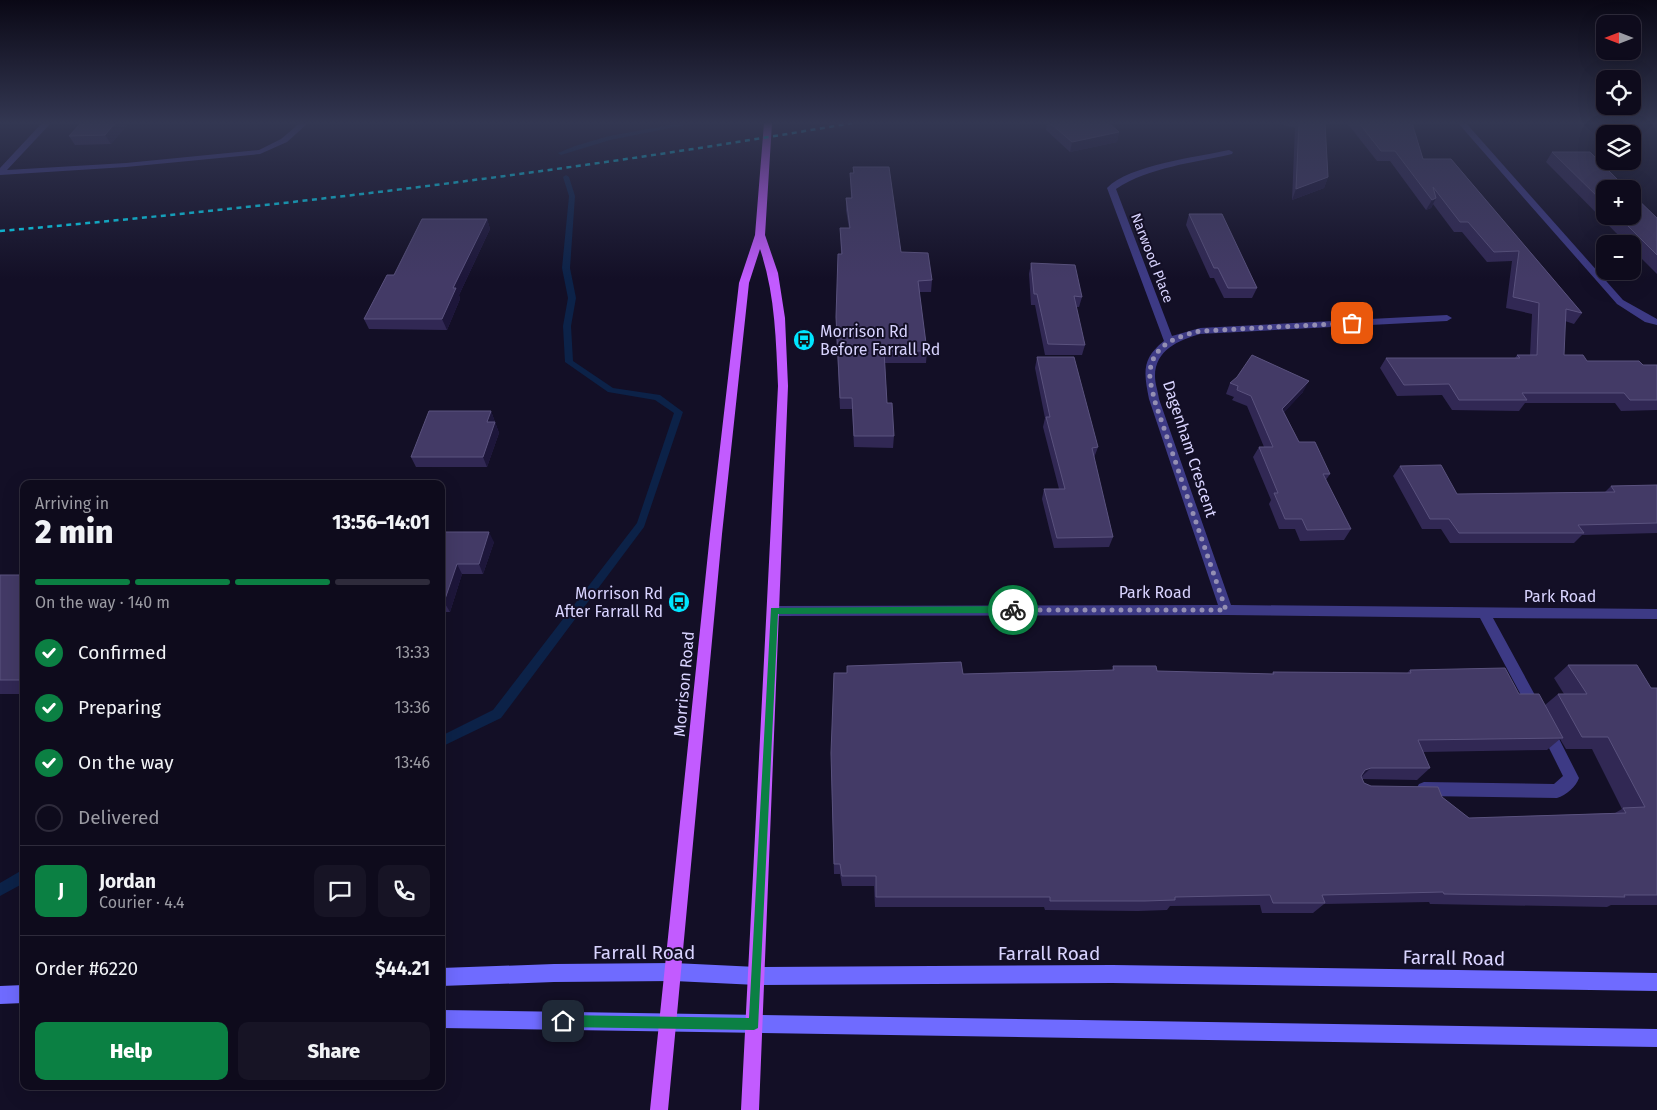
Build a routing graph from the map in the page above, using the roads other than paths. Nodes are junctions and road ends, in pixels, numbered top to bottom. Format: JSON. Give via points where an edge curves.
{"nodes":[{"id":1,"x":764,"y":175,"type":"edge"},
{"id":2,"x":1137,"y":175,"type":"edge"},
{"id":3,"x":1508,"y":175,"type":"edge"},
{"id":4,"x":760,"y":235,"type":"junction"},
{"id":5,"x":1447,"y":318,"type":"dead end"},
{"id":6,"x":1657,"y":322,"type":"edge"},
{"id":7,"x":1169,"y":341,"type":"junction"},
{"id":8,"x":1226,"y":610,"type":"junction"},
{"id":9,"x":774,"y":611,"type":"junction"},
{"id":10,"x":1484,"y":613,"type":"junction"},
{"id":11,"x":1657,"y":614,"type":"edge"},
{"id":12,"x":1408,"y":789,"type":"edge"},
{"id":13,"x":674,"y":972,"type":"junction"},
{"id":14,"x":757,"y":976,"type":"junction"},
{"id":15,"x":445,"y":977,"type":"edge"},
{"id":16,"x":1657,"y":982,"type":"edge"},
{"id":17,"x":20,"y":994,"type":"edge"},
{"id":18,"x":0,"y":995,"type":"edge"},
{"id":19,"x":445,"y":1019,"type":"edge"},
{"id":20,"x":669,"y":1022,"type":"junction"},
{"id":21,"x":754,"y":1024,"type":"junction"},
{"id":22,"x":1657,"y":1038,"type":"edge"},
{"id":23,"x":659,"y":1110,"type":"edge"},
{"id":24,"x":750,"y":1110,"type":"edge"}],
"edges":[{"from":1,"to":4,"type":"main road","name":"Morrison Road"},
{"from":2,"to":7,"type":"street","name":"Narwood Place","via":[[1111,188]]},
{"from":3,"to":6,"type":"street","via":[[1620,302]]},
{"from":4,"to":9,"type":"main road","name":"Morrison Road","via":[[773,273],[780,318],[783,386]]},
{"from":4,"to":13,"type":"main road","name":"Morrison Road","via":[[744,283]]},
{"from":5,"to":7,"type":"street","name":"Dagenham Crescent","via":[[1200,331]]},
{"from":7,"to":8,"type":"street","name":"Dagenham Crescent","via":[[1159,349],[1152,362],[1150,373],[1154,399]]},
{"from":8,"to":9,"type":"street","name":"Park Road"},
{"from":8,"to":10,"type":"street","name":"Park Road"},
{"from":9,"to":14,"type":"main road","name":"Morrison Road"},
{"from":10,"to":11,"type":"street","name":"Park Road"},
{"from":10,"to":12,"type":"street","via":[[1572,778],[1557,791]]},
{"from":13,"to":14,"type":"main road","name":"Farrall Road"},
{"from":13,"to":15,"type":"main road","name":"Farrall Road"},
{"from":13,"to":20,"type":"main road","name":"Morrison Road"},
{"from":14,"to":16,"type":"main road","name":"Farrall Road","via":[[1112,974]]},
{"from":14,"to":21,"type":"main road","name":"Morrison Road"},
{"from":17,"to":18,"type":"main road"},
{"from":19,"to":20,"type":"main road"},
{"from":20,"to":21,"type":"main road"},
{"from":20,"to":23,"type":"main road","name":"Morrison Road"},
{"from":21,"to":22,"type":"main road"},
{"from":21,"to":24,"type":"main road","name":"Morrison Road"}]}
